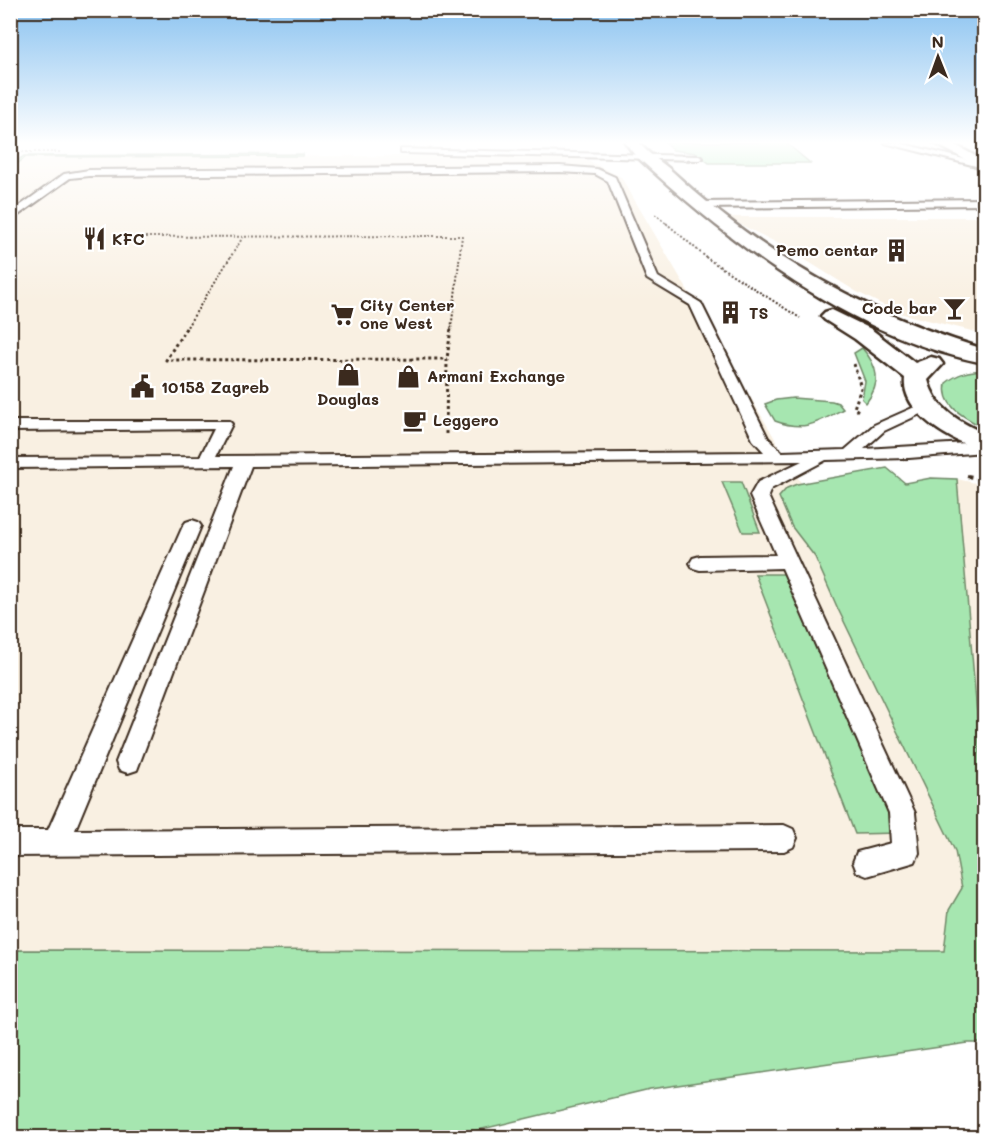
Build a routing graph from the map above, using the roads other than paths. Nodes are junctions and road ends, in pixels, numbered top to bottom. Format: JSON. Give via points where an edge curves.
{"nodes":[{"id":1,"x":40,"y":196,"type":"edge"},
{"id":2,"x":619,"y":196,"type":"edge"},
{"id":3,"x":664,"y":196,"type":"edge"},
{"id":4,"x":688,"y":196,"type":"edge"},
{"id":5,"x":984,"y":202,"type":"edge"},
{"id":6,"x":672,"y":205,"type":"dead end"},
{"id":7,"x":698,"y":205,"type":"junction"},
{"id":8,"x":10,"y":218,"type":"edge"},
{"id":9,"x":777,"y":284,"type":"dead end"},
{"id":10,"x":984,"y":356,"type":"edge"},
{"id":11,"x":918,"y":377,"type":"junction"},
{"id":12,"x":926,"y":406,"type":"junction"},
{"id":13,"x":10,"y":426,"type":"edge"},
{"id":14,"x":984,"y":442,"type":"edge"},
{"id":15,"x":984,"y":447,"type":"edge"},
{"id":16,"x":850,"y":454,"type":"junction"},
{"id":17,"x":827,"y":455,"type":"junction"},
{"id":18,"x":778,"y":457,"type":"junction"},
{"id":19,"x":205,"y":462,"type":"junction"},
{"id":20,"x":244,"y":462,"type":"junction"},
{"id":21,"x":10,"y":463,"type":"edge"},
{"id":22,"x":192,"y":526,"type":"dead end"},
{"id":23,"x":787,"y":561,"type":"junction"},
{"id":24,"x":700,"y":563,"type":"dead end"},
{"id":25,"x":129,"y":762,"type":"dead end"},
{"id":26,"x":784,"y":838,"type":"dead end"},
{"id":27,"x":10,"y":843,"type":"edge"},
{"id":28,"x":56,"y":843,"type":"junction"},
{"id":29,"x":867,"y":862,"type":"dead end"}],
"edges":[{"from":1,"to":8,"type":"lane"},
{"from":2,"to":18,"type":"lane","via":[[653,279],[695,303],[761,440]]},
{"from":3,"to":6,"type":"street"},
{"from":4,"to":7,"type":"street"},
{"from":5,"to":7,"type":"lane"},
{"from":7,"to":10,"type":"street","via":[[823,289],[893,325]]},
{"from":9,"to":11,"type":"street","via":[[862,334]]},
{"from":10,"to":11,"type":"street","via":[[937,361],[924,368]]},
{"from":11,"to":12,"type":"street","via":[[917,393]]},
{"from":12,"to":14,"type":"street","via":[[947,424]]},
{"from":12,"to":16,"type":"lane","via":[[879,428]]},
{"from":13,"to":19,"type":"lane","via":[[224,424]]},
{"from":15,"to":16,"type":"lane"},
{"from":16,"to":17,"type":"lane"},
{"from":17,"to":18,"type":"lane"},
{"from":17,"to":23,"type":"lane","via":[[764,486],[759,496]]},
{"from":18,"to":20,"type":"lane"},
{"from":19,"to":20,"type":"lane"},
{"from":19,"to":21,"type":"lane"},
{"from":20,"to":25,"type":"lane"},
{"from":22,"to":28,"type":"lane"},
{"from":23,"to":24,"type":"lane"},
{"from":23,"to":29,"type":"lane","via":[[902,813],[905,853]]},
{"from":26,"to":28,"type":"lane"},
{"from":27,"to":28,"type":"lane"}]}
